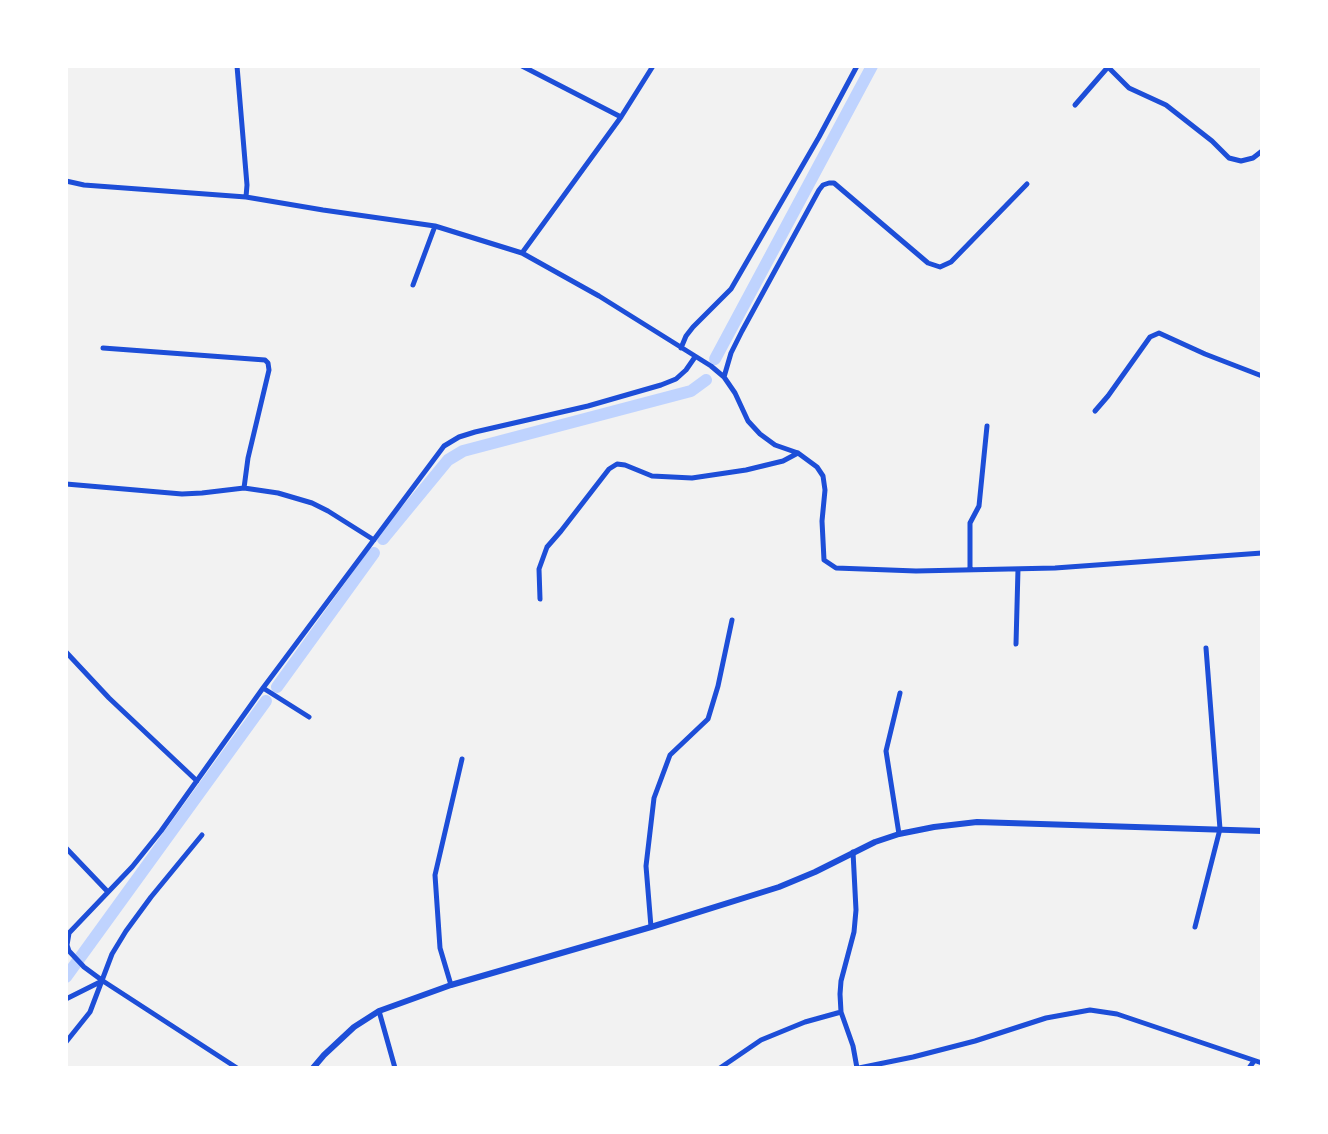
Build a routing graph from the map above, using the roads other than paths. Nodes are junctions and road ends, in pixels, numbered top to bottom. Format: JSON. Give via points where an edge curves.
{"nodes":[{"id":1,"x":237,"y":66,"type":"edge"},
{"id":2,"x":522,"y":66,"type":"edge"},
{"id":3,"x":654,"y":66,"type":"edge"},
{"id":4,"x":857,"y":66,"type":"edge"},
{"id":5,"x":1108,"y":67,"type":"edge"},
{"id":6,"x":1075,"y":105,"type":"dead end"},
{"id":7,"x":621,"y":117,"type":"junction"},
{"id":8,"x":1262,"y":151,"type":"edge"},
{"id":9,"x":66,"y":181,"type":"edge"},
{"id":10,"x":1027,"y":184,"type":"dead end"},
{"id":11,"x":246,"y":197,"type":"junction"},
{"id":12,"x":435,"y":226,"type":"junction"},
{"id":13,"x":522,"y":253,"type":"junction"},
{"id":14,"x":413,"y":285,"type":"dead end"},
{"id":15,"x":103,"y":348,"type":"dead end"},
{"id":16,"x":681,"y":348,"type":"junction"},
{"id":17,"x":695,"y":357,"type":"junction"},
{"id":18,"x":1262,"y":376,"type":"edge"},
{"id":19,"x":724,"y":377,"type":"junction"},
{"id":20,"x":1095,"y":410,"type":"dead end"},
{"id":21,"x":987,"y":426,"type":"dead end"},
{"id":22,"x":798,"y":453,"type":"junction"},
{"id":23,"x":66,"y":484,"type":"edge"},
{"id":24,"x":244,"y":488,"type":"junction"},
{"id":25,"x":374,"y":540,"type":"junction"},
{"id":26,"x":1262,"y":553,"type":"edge"},
{"id":27,"x":1018,"y":568,"type":"junction"},
{"id":28,"x":970,"y":570,"type":"junction"},
{"id":29,"x":540,"y":599,"type":"dead end"},
{"id":30,"x":732,"y":620,"type":"dead end"},
{"id":31,"x":1016,"y":644,"type":"dead end"},
{"id":32,"x":1206,"y":648,"type":"dead end"},
{"id":33,"x":66,"y":652,"type":"edge"},
{"id":34,"x":263,"y":688,"type":"junction"},
{"id":35,"x":900,"y":693,"type":"dead end"},
{"id":36,"x":309,"y":716,"type":"dead end"},
{"id":37,"x":462,"y":759,"type":"dead end"},
{"id":38,"x":197,"y":781,"type":"junction"},
{"id":39,"x":1220,"y":829,"type":"junction"},
{"id":40,"x":1262,"y":831,"type":"edge"},
{"id":41,"x":899,"y":834,"type":"junction"},
{"id":42,"x":202,"y":835,"type":"dead end"},
{"id":43,"x":66,"y":848,"type":"edge"},
{"id":44,"x":853,"y":852,"type":"junction"},
{"id":45,"x":108,"y":892,"type":"junction"},
{"id":46,"x":651,"y":926,"type":"junction"},
{"id":47,"x":1196,"y":927,"type":"dead end"},
{"id":48,"x":67,"y":945,"type":"edge"},
{"id":49,"x":103,"y":981,"type":"junction"},
{"id":50,"x":451,"y":986,"type":"junction"},
{"id":51,"x":66,"y":999,"type":"edge"},
{"id":52,"x":379,"y":1011,"type":"junction"},
{"id":53,"x":841,"y":1012,"type":"junction"},
{"id":54,"x":66,"y":1042,"type":"edge"},
{"id":55,"x":1254,"y":1061,"type":"junction"},
{"id":56,"x":1262,"y":1063,"type":"edge"},
{"id":57,"x":237,"y":1068,"type":"edge"},
{"id":58,"x":313,"y":1068,"type":"edge"},
{"id":59,"x":395,"y":1068,"type":"edge"},
{"id":60,"x":720,"y":1068,"type":"edge"},
{"id":61,"x":858,"y":1068,"type":"edge"},
{"id":62,"x":1249,"y":1068,"type":"edge"}],
"edges":[{"from":1,"to":11,"type":"street"},
{"from":2,"to":7,"type":"street"},
{"from":3,"to":7,"type":"street"},
{"from":4,"to":16,"type":"street","via":[[731,289],[693,327]]},
{"from":5,"to":6,"type":"street"},
{"from":5,"to":8,"type":"street","via":[[1129,88],[1166,105],[1229,158],[1241,162]]},
{"from":7,"to":13,"type":"street"},
{"from":9,"to":11,"type":"street"},
{"from":10,"to":19,"type":"street","via":[[951,262],[940,267],[928,263],[834,183],[823,185],[738,338]]},
{"from":11,"to":12,"type":"street"},
{"from":12,"to":13,"type":"street"},
{"from":12,"to":14,"type":"street"},
{"from":13,"to":16,"type":"street"},
{"from":15,"to":24,"type":"street","via":[[265,360],[269,370]]},
{"from":16,"to":17,"type":"street"},
{"from":17,"to":19,"type":"street"},
{"from":17,"to":25,"type":"street","via":[[676,379],[661,385],[459,437],[444,446]]},
{"from":18,"to":20,"type":"street","via":[[1159,333],[1150,337]]},
{"from":19,"to":22,"type":"street","via":[[748,421],[760,434],[775,445]]},
{"from":21,"to":28,"type":"street","via":[[979,506],[970,523]]},
{"from":22,"to":28,"type":"street","via":[[818,467],[823,476],[824,560],[836,568]]},
{"from":22,"to":29,"type":"street","via":[[783,461],[692,478],[652,476],[617,464],[609,469],[547,547],[539,569]]},
{"from":23,"to":24,"type":"street","via":[[182,494]]},
{"from":24,"to":25,"type":"street","via":[[312,503]]},
{"from":25,"to":34,"type":"street"},
{"from":26,"to":27,"type":"street"},
{"from":27,"to":28,"type":"street"},
{"from":27,"to":31,"type":"street"},
{"from":30,"to":46,"type":"street","via":[[708,718],[670,755],[654,798],[646,866]]},
{"from":32,"to":39,"type":"street"},
{"from":33,"to":38,"type":"street","via":[[108,698]]},
{"from":34,"to":36,"type":"street"},
{"from":34,"to":38,"type":"street"},
{"from":35,"to":41,"type":"street","via":[[886,751]]},
{"from":37,"to":50,"type":"street","via":[[436,875],[440,948]]},
{"from":38,"to":45,"type":"street","via":[[161,832]]},
{"from":39,"to":40,"type":"street"},
{"from":39,"to":41,"type":"street","via":[[977,822]]},
{"from":39,"to":47,"type":"street"},
{"from":41,"to":44,"type":"street"},
{"from":42,"to":49,"type":"street","via":[[126,931],[112,954]]},
{"from":43,"to":45,"type":"street"},
{"from":44,"to":46,"type":"street","via":[[778,887]]},
{"from":44,"to":53,"type":"street","via":[[856,910],[854,932],[841,980]]},
{"from":45,"to":48,"type":"street","via":[[69,933]]},
{"from":46,"to":50,"type":"street"},
{"from":48,"to":49,"type":"street","via":[[72,955]]},
{"from":49,"to":51,"type":"street"},
{"from":49,"to":54,"type":"street","via":[[90,1012]]},
{"from":49,"to":57,"type":"street"},
{"from":50,"to":52,"type":"street"},
{"from":52,"to":58,"type":"street","via":[[354,1027]]},
{"from":52,"to":59,"type":"street"},
{"from":53,"to":60,"type":"street","via":[[761,1040]]},
{"from":53,"to":61,"type":"street"},
{"from":55,"to":56,"type":"street"},
{"from":55,"to":61,"type":"street","via":[[1118,1014],[1090,1010],[1046,1018],[939,1050]]},
{"from":55,"to":62,"type":"street"}]}
